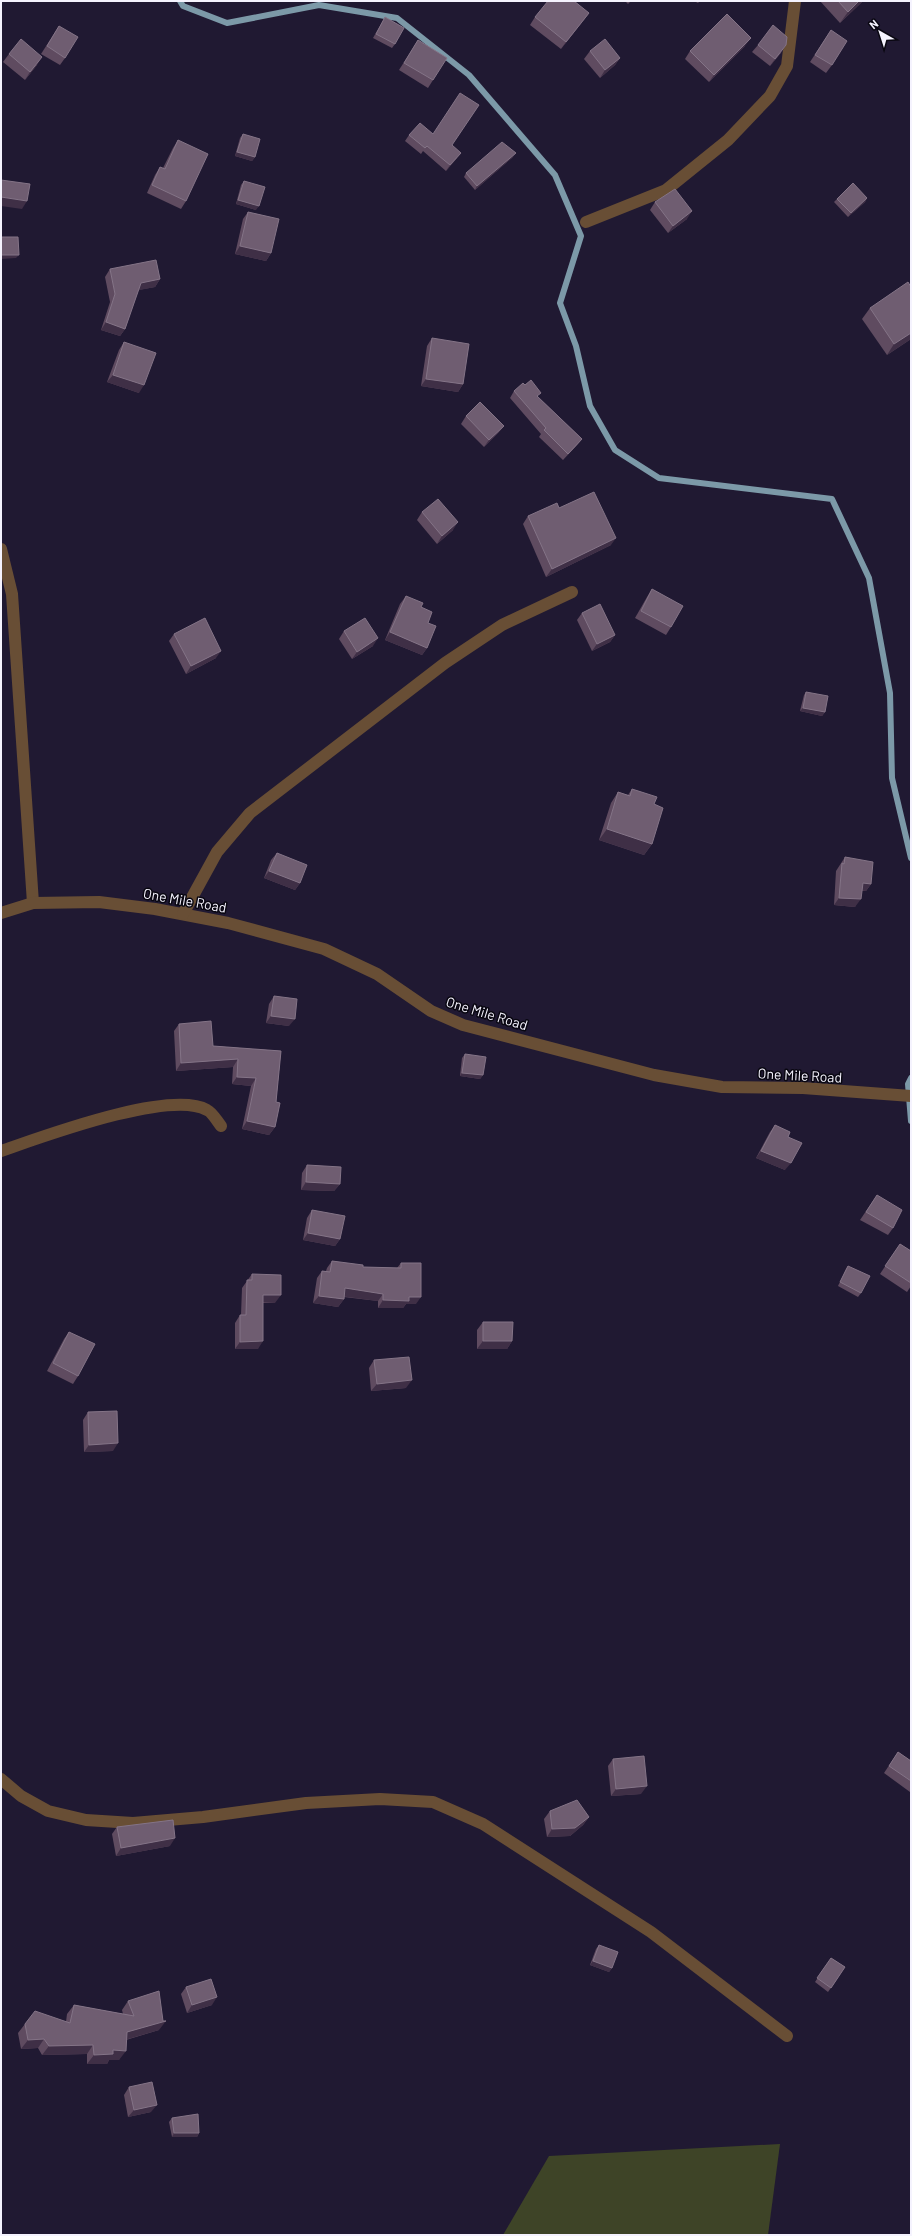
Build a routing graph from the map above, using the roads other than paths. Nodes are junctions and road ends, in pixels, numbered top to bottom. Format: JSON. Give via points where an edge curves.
{"nodes":[{"id":1,"x":795,"y":1,"type":"edge"},
{"id":2,"x":586,"y":222,"type":"dead end"},
{"id":3,"x":1,"y":549,"type":"edge"},
{"id":4,"x":572,"y":592,"type":"dead end"},
{"id":5,"x":33,"y":903,"type":"junction"},
{"id":6,"x":1,"y":914,"type":"edge"},
{"id":7,"x":183,"y":914,"type":"junction"},
{"id":8,"x":911,"y":1096,"type":"edge"},
{"id":9,"x":221,"y":1126,"type":"dead end"},
{"id":10,"x":1,"y":1151,"type":"edge"},
{"id":11,"x":1,"y":1779,"type":"edge"},
{"id":12,"x":787,"y":2036,"type":"dead end"}],
"edges":[{"from":1,"to":2,"type":"street","via":[[787,66],[770,96],[728,140],[666,190]]},
{"from":3,"to":5,"type":"street","via":[[12,594]]},
{"from":4,"to":7,"type":"street","via":[[502,625],[445,663],[250,813],[217,852]]},
{"from":5,"to":6,"type":"street","name":"One Mile Road"},
{"from":5,"to":7,"type":"street","name":"One Mile Road","via":[[99,902]]},
{"from":7,"to":8,"type":"street","name":"One Mile Road","via":[[228,923],[324,949],[377,974],[431,1011],[463,1025],[654,1075],[722,1087],[803,1088]]},
{"from":9,"to":10,"type":"street","via":[[208,1110],[189,1104],[145,1108],[83,1123]]},
{"from":11,"to":12,"type":"street","via":[[21,1796],[48,1812],[86,1820],[133,1822],[202,1817],[306,1803],[380,1799],[434,1802],[483,1824],[651,1932]]}]}
